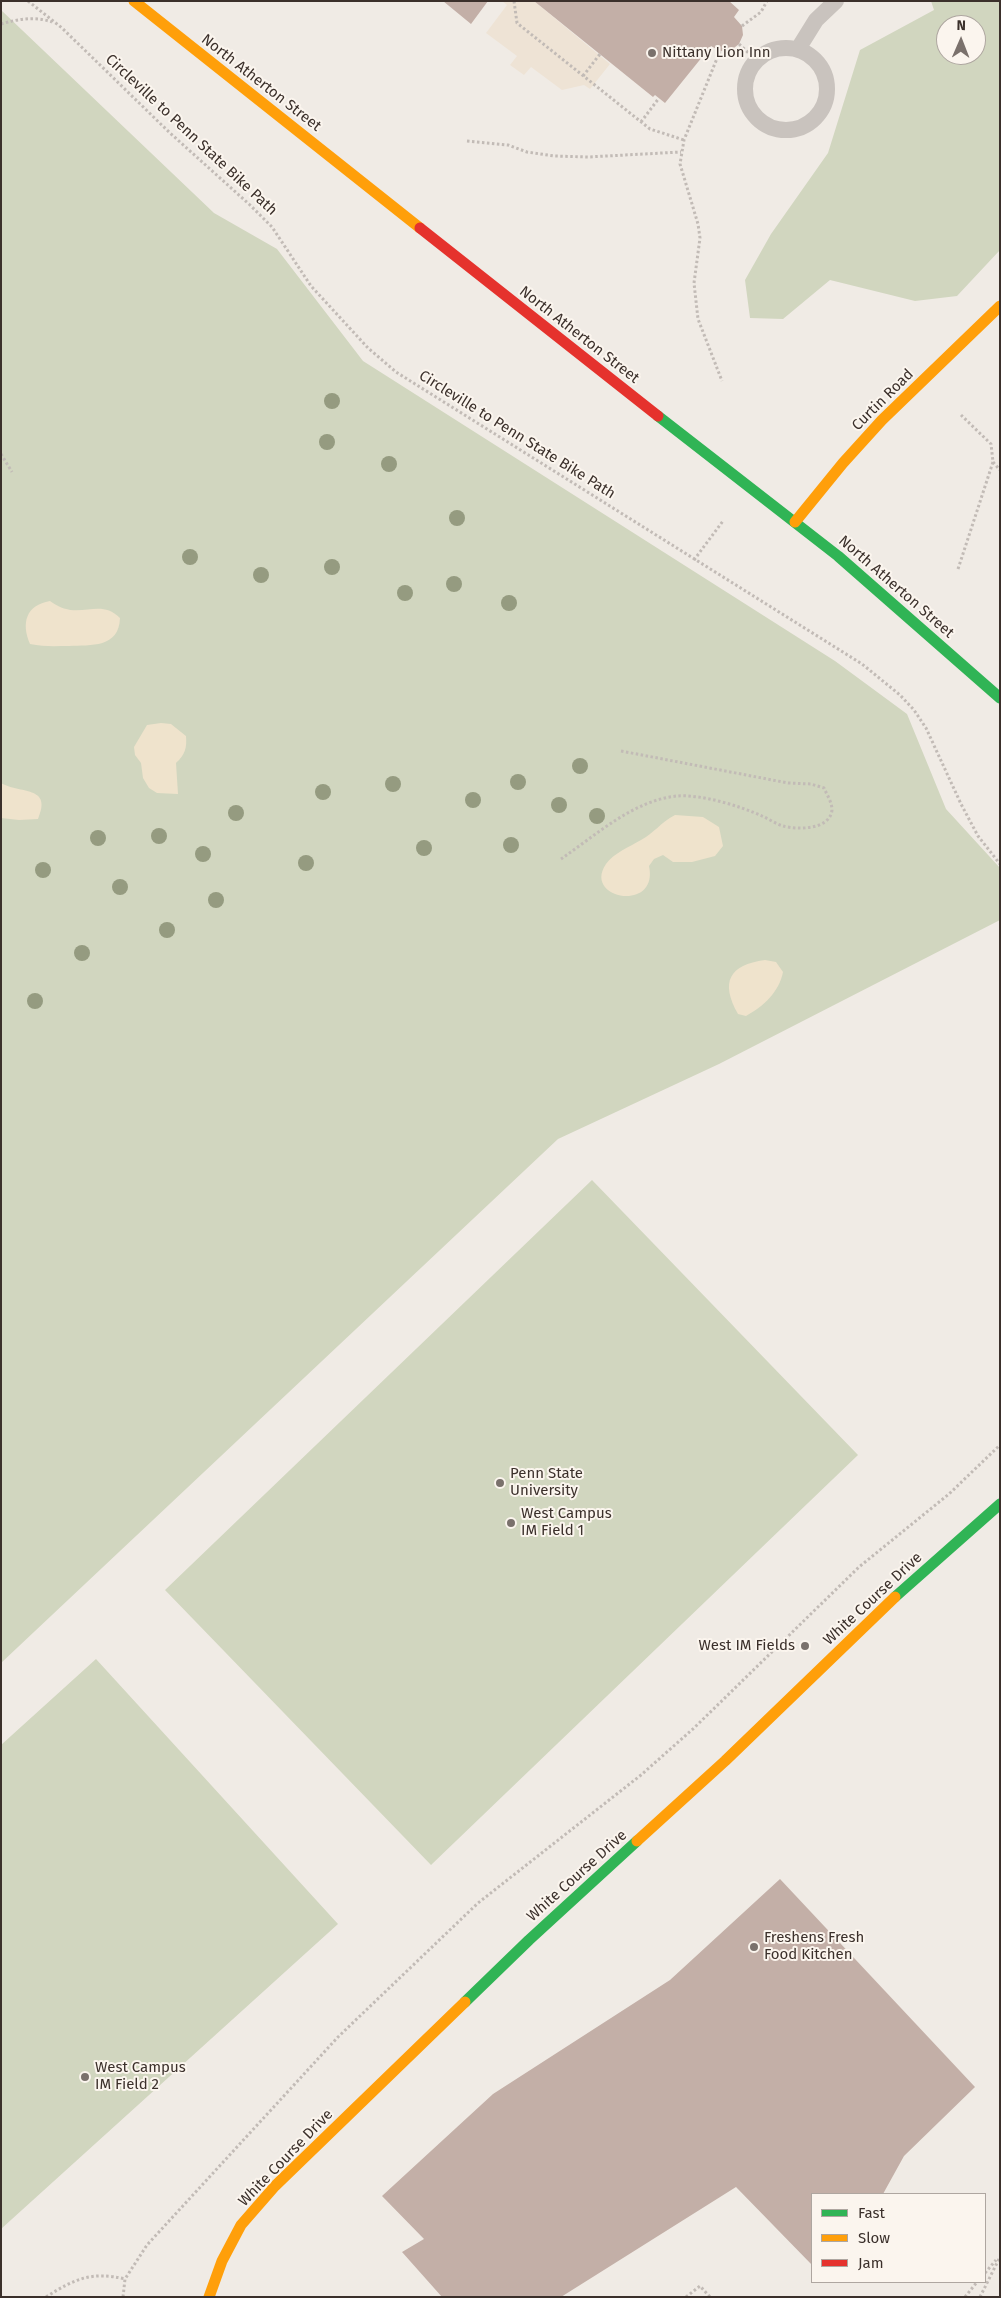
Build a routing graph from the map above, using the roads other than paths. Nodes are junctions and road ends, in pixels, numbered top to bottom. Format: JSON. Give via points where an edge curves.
{"nodes":[{"id":1,"x":134,"y":1,"type":"edge"},
{"id":2,"x":836,"y":1,"type":"edge"},
{"id":3,"x":798,"y":49,"type":"junction"},
{"id":4,"x":1000,"y":306,"type":"edge"},
{"id":5,"x":795,"y":522,"type":"junction"},
{"id":6,"x":1000,"y":698,"type":"edge"},
{"id":7,"x":1000,"y":1504,"type":"edge"},
{"id":8,"x":209,"y":2297,"type":"edge"}],
"edges":[{"from":1,"to":5,"type":"street","name":"North Atherton Street"},
{"from":2,"to":3,"type":"lane","via":[[816,20]]},
{"from":3,"to":3,"type":"lane","via":[[815,59],[825,76],[827,95],[819,113],[804,126],[786,130],[766,125],[755,116],[747,102],[744,88],[748,72],[756,60],[769,51],[784,47]]},
{"from":4,"to":5,"type":"street","name":"Curtin Road","via":[[882,420]]},
{"from":5,"to":6,"type":"street","name":"North Atherton Street"},
{"from":7,"to":8,"type":"street","name":"White Course Drive","via":[[885,1606],[725,1761],[529,1940],[276,2186],[241,2225],[222,2261]]}]}
